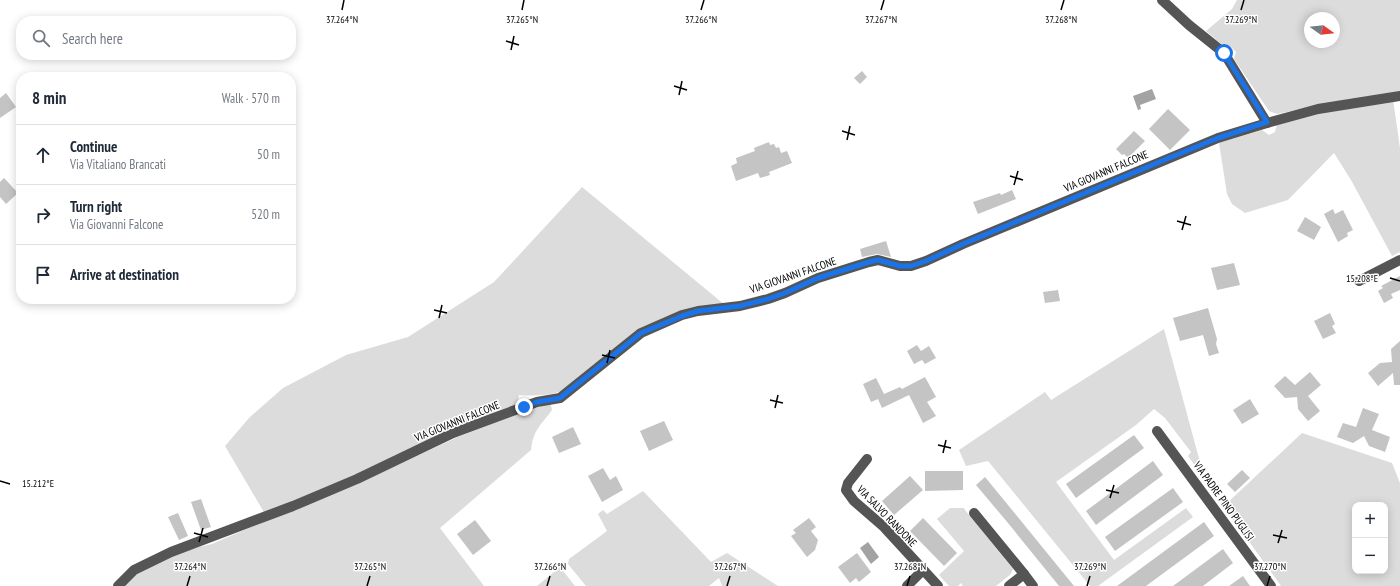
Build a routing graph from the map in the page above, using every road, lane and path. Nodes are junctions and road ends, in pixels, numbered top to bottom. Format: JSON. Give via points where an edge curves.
{"nodes":[{"id":1,"x":1162,"y":0,"type":"edge"},
{"id":2,"x":1400,"y":96,"type":"edge"},
{"id":3,"x":1267,"y":122,"type":"junction"},
{"id":4,"x":1400,"y":260,"type":"edge"},
{"id":5,"x":1359,"y":281,"type":"dead end"},
{"id":6,"x":1157,"y":431,"type":"dead end"},
{"id":7,"x":867,"y":459,"type":"dead end"},
{"id":8,"x":974,"y":513,"type":"dead end"},
{"id":9,"x":923,"y":570,"type":"junction"},
{"id":10,"x":1024,"y":574,"type":"junction"},
{"id":11,"x":118,"y":586,"type":"edge"},
{"id":12,"x":907,"y":586,"type":"edge"},
{"id":13,"x":938,"y":586,"type":"edge"},
{"id":14,"x":1009,"y":586,"type":"edge"},
{"id":15,"x":1034,"y":586,"type":"edge"},
{"id":16,"x":1271,"y":586,"type":"edge"}],
"edges":[{"from":1,"to":3,"type":"street","via":[[1224,53]]},
{"from":2,"to":3,"type":"street","name":"VIA GIOVANNI FALCONE","via":[[1318,109]]},
{"from":3,"to":11,"type":"street","name":"VIA GIOVANNI FALCONE","via":[[1218,138],[911,266],[878,260],[818,278],[768,299],[682,316],[641,333],[560,398],[537,402],[453,433],[357,479],[171,552],[134,570]]},
{"from":4,"to":5,"type":"street"},
{"from":6,"to":16,"type":"street","name":"VIA PADRE PINO PUGLISI"},
{"from":7,"to":9,"type":"street","name":"VIA SALVO RANDONE","via":[[848,483],[846,490]]},
{"from":8,"to":10,"type":"street"},
{"from":9,"to":12,"type":"street"},
{"from":9,"to":13,"type":"street","name":"VIA SALVO RANDONE"},
{"from":10,"to":14,"type":"street"},
{"from":10,"to":15,"type":"street"}]}
